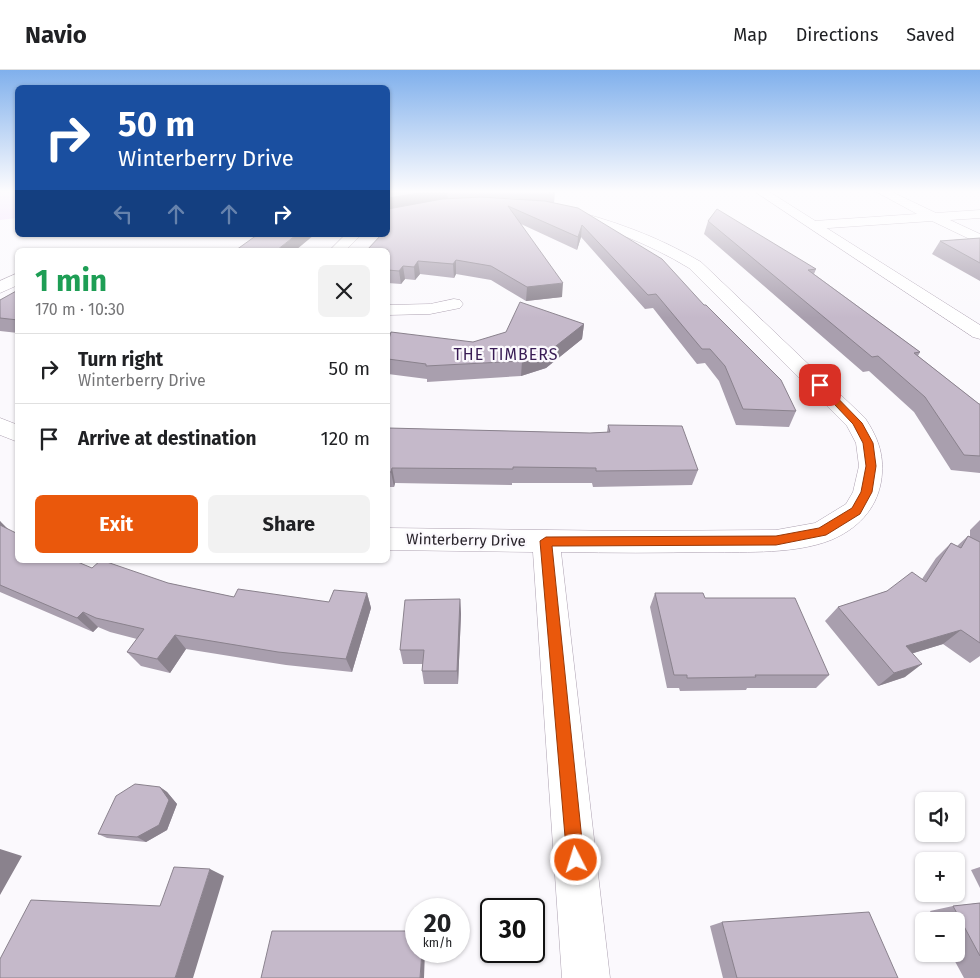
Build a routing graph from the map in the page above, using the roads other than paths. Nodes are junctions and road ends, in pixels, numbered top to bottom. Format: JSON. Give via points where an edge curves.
{"nodes":[{"id":1,"x":636,"y":233,"type":"edge"},
{"id":2,"x":827,"y":233,"type":"edge"},
{"id":3,"x":967,"y":233,"type":"edge"},
{"id":4,"x":352,"y":237,"type":"edge"},
{"id":5,"x":980,"y":240,"type":"edge"},
{"id":6,"x":339,"y":248,"type":"edge"},
{"id":7,"x":15,"y":280,"type":"edge"},
{"id":8,"x":0,"y":288,"type":"edge"},
{"id":9,"x":454,"y":304,"type":"dead end"},
{"id":10,"x":390,"y":310,"type":"edge"},
{"id":11,"x":980,"y":333,"type":"edge"},
{"id":12,"x":0,"y":425,"type":"edge"},
{"id":13,"x":15,"y":433,"type":"edge"},
{"id":14,"x":390,"y":539,"type":"edge"},
{"id":15,"x":546,"y":541,"type":"junction"},
{"id":16,"x":586,"y":978,"type":"edge"}],
"edges":[{"from":1,"to":15,"type":"street","name":"Winterberry Drive","via":[[695,265],[857,423],[868,443],[871,466],[866,492],[856,511],[822,532],[776,541]]},
{"from":2,"to":11,"type":"street"},
{"from":3,"to":5,"type":"street"},
{"from":4,"to":6,"type":"street"},
{"from":7,"to":8,"type":"street"},
{"from":9,"to":10,"type":"street"},
{"from":12,"to":13,"type":"street"},
{"from":14,"to":15,"type":"street","name":"Winterberry Drive"},
{"from":15,"to":16,"type":"street"}]}
